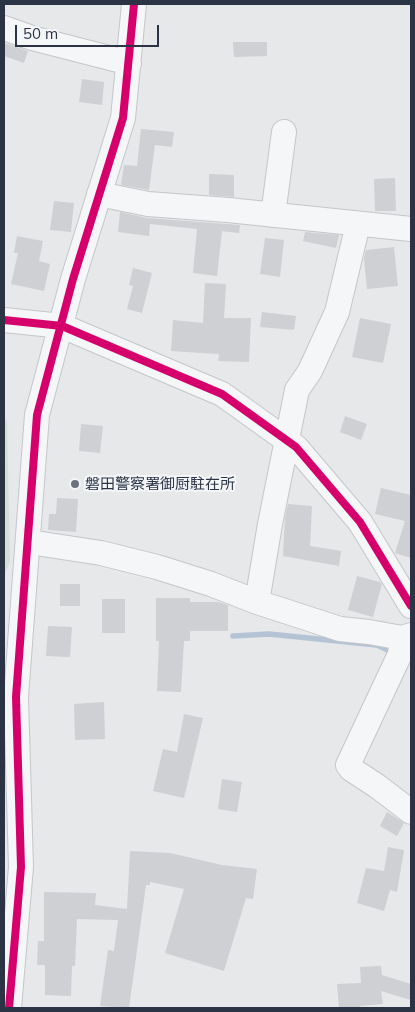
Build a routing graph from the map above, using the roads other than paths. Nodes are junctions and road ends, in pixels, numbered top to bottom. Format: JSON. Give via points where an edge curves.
{"nodes":[{"id":1,"x":134,"y":4,"type":"edge"},
{"id":2,"x":4,"y":28,"type":"edge"},
{"id":3,"x":129,"y":63,"type":"junction"},
{"id":4,"x":284,"y":132,"type":"dead end"},
{"id":5,"x":99,"y":194,"type":"junction"},
{"id":6,"x":273,"y":215,"type":"junction"},
{"id":7,"x":358,"y":224,"type":"junction"},
{"id":8,"x":411,"y":229,"type":"edge"},
{"id":9,"x":4,"y":320,"type":"edge"},
{"id":10,"x":62,"y":326,"type":"junction"},
{"id":11,"x":286,"y":440,"type":"junction"},
{"id":12,"x":29,"y":542,"type":"junction"},
{"id":13,"x":257,"y":602,"type":"junction"},
{"id":14,"x":411,"y":606,"type":"edge"},
{"id":15,"x":407,"y":636,"type":"edge"},
{"id":16,"x":11,"y":753,"type":"edge"},
{"id":17,"x":411,"y":812,"type":"edge"},
{"id":18,"x":10,"y":924,"type":"edge"},
{"id":19,"x":9,"y":1008,"type":"edge"}],
"edges":[{"from":1,"to":3,"type":"street"},
{"from":2,"to":3,"type":"street"},
{"from":3,"to":5,"type":"street","via":[[123,118]]},
{"from":4,"to":6,"type":"street"},
{"from":5,"to":6,"type":"street","via":[[148,204]]},
{"from":5,"to":10,"type":"street"},
{"from":6,"to":7,"type":"street"},
{"from":7,"to":8,"type":"street"},
{"from":7,"to":11,"type":"street","via":[[337,312],[298,390]]},
{"from":9,"to":10,"type":"street"},
{"from":10,"to":11,"type":"street","via":[[222,394]]},
{"from":10,"to":12,"type":"street","via":[[37,415]]},
{"from":11,"to":13,"type":"street"},
{"from":11,"to":14,"type":"street","via":[[296,447],[360,522]]},
{"from":12,"to":13,"type":"street","via":[[101,553],[157,567]]},
{"from":12,"to":16,"type":"street"},
{"from":13,"to":15,"type":"street","via":[[340,629]]},
{"from":15,"to":17,"type":"street","via":[[348,765]]},
{"from":16,"to":18,"type":"street","via":[[21,866]]},
{"from":18,"to":19,"type":"street"}]}
